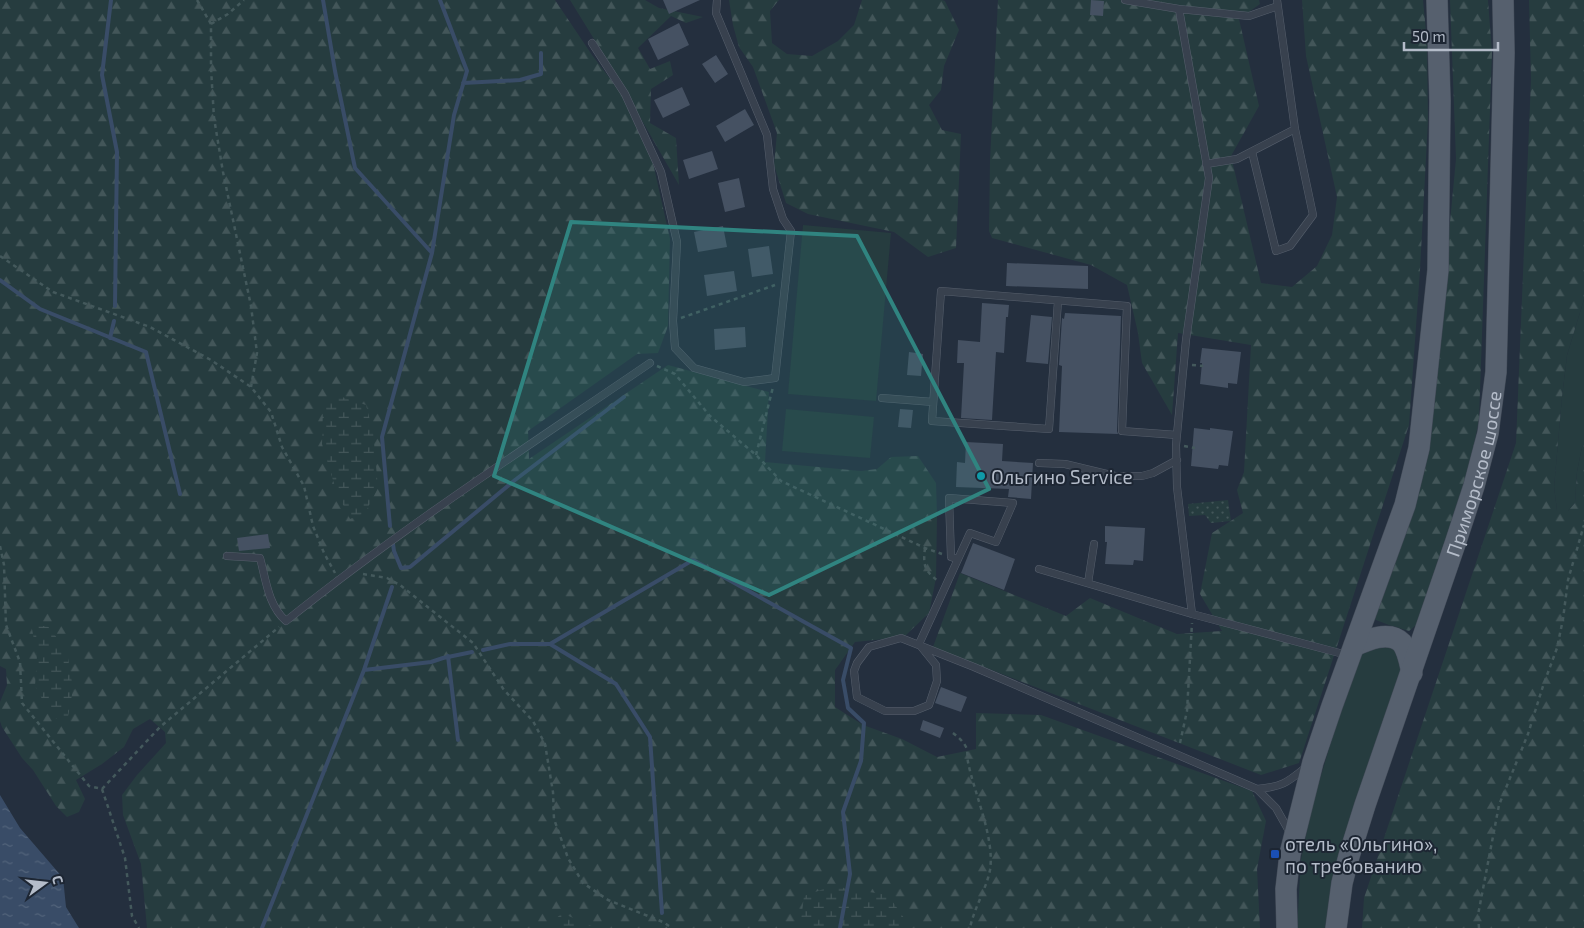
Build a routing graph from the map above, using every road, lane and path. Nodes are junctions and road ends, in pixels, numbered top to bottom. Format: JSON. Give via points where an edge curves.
{"nodes":[{"id":1,"x":197,"y":0,"type":"edge"},
{"id":2,"x":244,"y":0,"type":"edge"},
{"id":3,"x":717,"y":0,"type":"edge"},
{"id":4,"x":1125,"y":0,"type":"edge"},
{"id":5,"x":1437,"y":0,"type":"edge"},
{"id":6,"x":1503,"y":0,"type":"edge"},
{"id":7,"x":1277,"y":3,"type":"edge"},
{"id":8,"x":1179,"y":9,"type":"junction"},
{"id":9,"x":211,"y":24,"type":"junction"},
{"id":10,"x":592,"y":43,"type":"dead end"},
{"id":11,"x":1295,"y":129,"type":"junction"},
{"id":12,"x":1252,"y":152,"type":"junction"},
{"id":13,"x":1206,"y":164,"type":"junction"},
{"id":14,"x":0,"y":256,"type":"edge"},
{"id":15,"x":786,"y":281,"type":"junction"},
{"id":16,"x":1058,"y":301,"type":"junction"},
{"id":17,"x":673,"y":321,"type":"junction"},
{"id":18,"x":650,"y":363,"type":"joint"},
{"id":19,"x":1198,"y":366,"type":"dead end"},
{"id":20,"x":1203,"y":366,"type":"dead end"},
{"id":21,"x":775,"y":378,"type":"junction"},
{"id":22,"x":251,"y":387,"type":"junction"},
{"id":23,"x":882,"y":398,"type":"dead end"},
{"id":24,"x":933,"y":402,"type":"junction"},
{"id":25,"x":1177,"y":435,"type":"junction"},
{"id":26,"x":1189,"y":447,"type":"dead end"},
{"id":27,"x":1195,"y":448,"type":"dead end"},
{"id":28,"x":756,"y":455,"type":"junction"},
{"id":29,"x":1177,"y":460,"type":"junction"},
{"id":30,"x":1039,"y":463,"type":"dead end"},
{"id":31,"x":1584,"y":525,"type":"edge"},
{"id":32,"x":1094,"y":544,"type":"dead end"},
{"id":33,"x":0,"y":546,"type":"edge"},
{"id":34,"x":925,"y":548,"type":"junction"},
{"id":35,"x":943,"y":554,"type":"joint"},
{"id":36,"x":227,"y":556,"type":"dead end"},
{"id":37,"x":954,"y":558,"type":"junction"},
{"id":38,"x":1039,"y":569,"type":"dead end"},
{"id":39,"x":349,"y":571,"type":"junction"},
{"id":40,"x":339,"y":579,"type":"junction"},
{"id":41,"x":1088,"y":584,"type":"junction"},
{"id":42,"x":945,"y":586,"type":"junction"},
{"id":43,"x":1192,"y":614,"type":"junction"},
{"id":44,"x":286,"y":621,"type":"junction"},
{"id":45,"x":919,"y":644,"type":"junction"},
{"id":46,"x":1352,"y":651,"type":"junction"},
{"id":47,"x":1412,"y":673,"type":"junction"},
{"id":48,"x":953,"y":733,"type":"dead end"},
{"id":49,"x":1180,"y":743,"type":"dead end"},
{"id":50,"x":1313,"y":762,"type":"junction"},
{"id":51,"x":102,"y":789,"type":"junction"},
{"id":52,"x":1257,"y":789,"type":"junction"},
{"id":53,"x":1293,"y":840,"type":"junction"},
{"id":54,"x":139,"y":928,"type":"edge"},
{"id":55,"x":672,"y":928,"type":"edge"},
{"id":56,"x":970,"y":928,"type":"edge"},
{"id":57,"x":1287,"y":928,"type":"edge"},
{"id":58,"x":1336,"y":928,"type":"edge"},
{"id":59,"x":1480,"y":928,"type":"edge"}],
"edges":[{"from":1,"to":9,"type":"path"},
{"from":2,"to":9,"type":"path"},
{"from":3,"to":15,"type":"lane","via":[[716,14],[767,135],[773,189],[783,219],[791,231]]},
{"from":4,"to":8,"type":"lane"},
{"from":5,"to":46,"type":"main road","via":[[1440,101],[1438,270],[1419,448],[1405,505]]},
{"from":6,"to":47,"type":"main road","name":"Приморское шоссе","via":[[1496,372],[1488,433],[1474,486]]},
{"from":7,"to":8,"type":"lane","via":[[1249,16]]},
{"from":7,"to":11,"type":"lane"},
{"from":8,"to":13,"type":"lane"},
{"from":9,"to":22,"type":"path","via":[[214,118],[251,306],[257,353]]},
{"from":10,"to":17,"type":"lane","via":[[625,94],[661,172],[677,242]]},
{"from":11,"to":12,"type":"lane"},
{"from":11,"to":12,"type":"lane","via":[[1313,215],[1290,246],[1276,251]]},
{"from":12,"to":13,"type":"lane","via":[[1237,159]]},
{"from":13,"to":25,"type":"lane","via":[[1208,178]]},
{"from":14,"to":22,"type":"path","via":[[53,292],[150,327],[211,360]]},
{"from":15,"to":17,"type":"path"},
{"from":15,"to":21,"type":"lane"},
{"from":16,"to":24,"type":"lane","via":[[941,290]]},
{"from":16,"to":24,"type":"lane","via":[[1049,430],[932,421]]},
{"from":16,"to":25,"type":"lane","via":[[1127,306],[1122,431]]},
{"from":17,"to":21,"type":"lane","via":[[675,348],[694,368],[744,382]]},
{"from":18,"to":28,"type":"path","via":[[675,374],[710,416]]},
{"from":18,"to":39,"type":"lane"},
{"from":19,"to":20,"type":"path"},
{"from":21,"to":28,"type":"path"},
{"from":22,"to":40,"type":"path","via":[[271,412],[282,447],[304,486],[313,526]]},
{"from":23,"to":24,"type":"lane"},
{"from":25,"to":29,"type":"lane"},
{"from":26,"to":27,"type":"path"},
{"from":28,"to":34,"type":"path","via":[[780,481]]},
{"from":29,"to":30,"type":"lane","via":[[1142,476],[1115,476],[1066,464]]},
{"from":29,"to":43,"type":"lane"},
{"from":31,"to":59,"type":"path","via":[[1568,580],[1557,648],[1528,734],[1499,804],[1478,915]]},
{"from":32,"to":41,"type":"lane"},
{"from":33,"to":51,"type":"path","via":[[4,565],[6,625],[20,662],[22,703],[89,786]]},
{"from":34,"to":35,"type":"path"},
{"from":34,"to":42,"type":"path","via":[[928,574]]},
{"from":35,"to":37,"type":"lane"},
{"from":36,"to":44,"type":"lane","via":[[260,558],[272,602]]},
{"from":37,"to":37,"type":"lane","via":[[970,533],[996,542],[1013,503],[949,498]]},
{"from":37,"to":42,"type":"lane"},
{"from":38,"to":41,"type":"lane"},
{"from":39,"to":40,"type":"lane"},
{"from":39,"to":55,"type":"path","via":[[387,578],[400,584],[473,642],[504,690],[533,721],[545,744],[554,819],[568,858],[583,883],[608,900]]},
{"from":40,"to":44,"type":"lane"},
{"from":41,"to":43,"type":"lane"},
{"from":42,"to":45,"type":"lane"},
{"from":43,"to":46,"type":"lane"},
{"from":43,"to":49,"type":"path","via":[[1187,711]]},
{"from":44,"to":51,"type":"path","via":[[160,728]]},
{"from":45,"to":45,"type":"lane","via":[[901,638],[869,647],[854,671],[857,697],[885,711],[914,711],[929,705],[938,681],[936,666]]},
{"from":45,"to":52,"type":"lane"},
{"from":46,"to":47,"type":"main road","via":[[1374,638],[1392,638],[1405,648]]},
{"from":46,"to":50,"type":"main road"},
{"from":47,"to":58,"type":"main road","name":"Приморское шоссе","via":[[1349,856]]},
{"from":48,"to":56,"type":"path","via":[[967,748],[990,864]]},
{"from":50,"to":52,"type":"lane","via":[[1289,782],[1274,788]]},
{"from":50,"to":53,"type":"main road"},
{"from":51,"to":54,"type":"path","via":[[125,858],[132,916]]},
{"from":52,"to":53,"type":"lane","via":[[1276,808]]},
{"from":53,"to":57,"type":"main road","via":[[1286,889]]}]}
